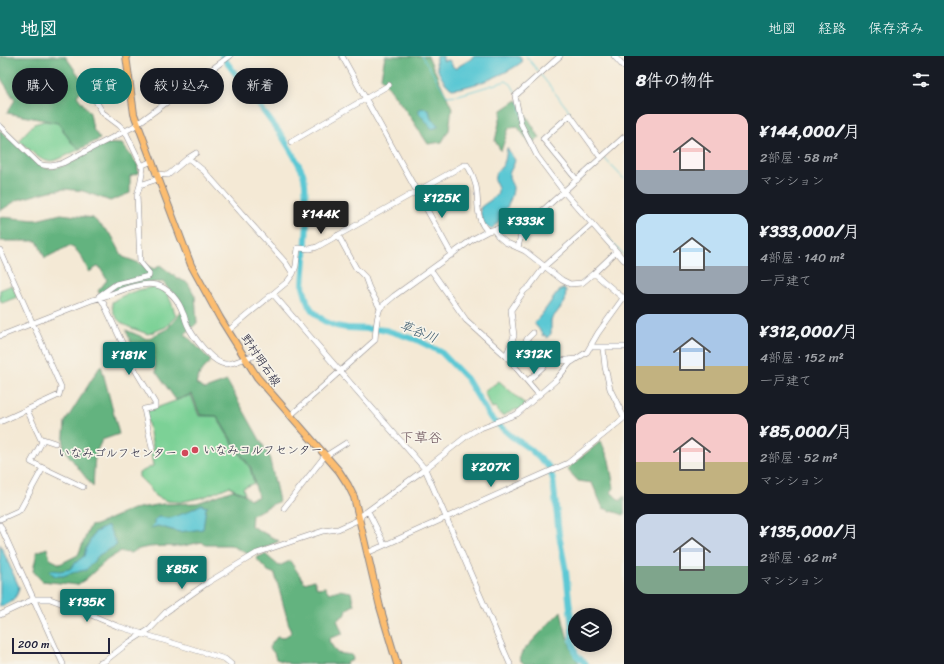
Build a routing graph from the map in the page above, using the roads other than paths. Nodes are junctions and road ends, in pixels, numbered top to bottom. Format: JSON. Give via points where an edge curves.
{"nodes":[{"id":1,"x":126,"y":56,"type":"edge"},
{"id":2,"x":229,"y":56,"type":"edge"},
{"id":3,"x":342,"y":56,"type":"edge"},
{"id":4,"x":560,"y":56,"type":"edge"},
{"id":5,"x":614,"y":56,"type":"edge"},
{"id":6,"x":624,"y":68,"type":"edge"},
{"id":7,"x":389,"y":85,"type":"dead end"},
{"id":8,"x":366,"y":99,"type":"junction"},
{"id":9,"x":98,"y":104,"type":"edge"},
{"id":10,"x":138,"y":124,"type":"junction"},
{"id":11,"x":0,"y":126,"type":"edge"},
{"id":12,"x":125,"y":131,"type":"junction"},
{"id":13,"x":624,"y":137,"type":"edge"},
{"id":14,"x":291,"y":142,"type":"dead end"},
{"id":15,"x":196,"y":153,"type":"dead end"},
{"id":16,"x":188,"y":158,"type":"junction"},
{"id":17,"x":601,"y":158,"type":"junction"},
{"id":18,"x":152,"y":161,"type":"junction"},
{"id":19,"x":141,"y":166,"type":"junction"},
{"id":20,"x":157,"y":177,"type":"junction"},
{"id":21,"x":577,"y":180,"type":"junction"},
{"id":22,"x":140,"y":185,"type":"junction"},
{"id":23,"x":417,"y":191,"type":"junction"},
{"id":24,"x":564,"y":192,"type":"junction"},
{"id":25,"x":592,"y":224,"type":"junction"},
{"id":26,"x":494,"y":230,"type":"junction"},
{"id":27,"x":521,"y":230,"type":"junction"},
{"id":28,"x":488,"y":231,"type":"junction"},
{"id":29,"x":338,"y":235,"type":"junction"},
{"id":30,"x":518,"y":248,"type":"junction"},
{"id":31,"x":0,"y":250,"type":"edge"},
{"id":32,"x":616,"y":252,"type":"junction"},
{"id":33,"x":452,"y":255,"type":"junction"},
{"id":34,"x":624,"y":260,"type":"edge"},
{"id":35,"x":545,"y":266,"type":"junction"},
{"id":36,"x":431,"y":270,"type":"junction"},
{"id":37,"x":594,"y":272,"type":"junction"},
{"id":38,"x":293,"y":274,"type":"junction"},
{"id":39,"x":272,"y":294,"type":"junction"},
{"id":40,"x":100,"y":298,"type":"junction"},
{"id":41,"x":624,"y":298,"type":"edge"},
{"id":42,"x":380,"y":308,"type":"junction"},
{"id":43,"x":33,"y":323,"type":"junction"},
{"id":44,"x":228,"y":331,"type":"junction"},
{"id":45,"x":533,"y":333,"type":"dead end"},
{"id":46,"x":0,"y":336,"type":"edge"},
{"id":47,"x":590,"y":347,"type":"junction"},
{"id":48,"x":624,"y":347,"type":"edge"},
{"id":49,"x":603,"y":348,"type":"junction"},
{"id":50,"x":261,"y":355,"type":"dead end"},
{"id":51,"x":506,"y":356,"type":"junction"},
{"id":52,"x":245,"y":358,"type":"junction"},
{"id":53,"x":576,"y":359,"type":"junction"},
{"id":54,"x":515,"y":365,"type":"junction"},
{"id":55,"x":339,"y":372,"type":"junction"},
{"id":56,"x":528,"y":381,"type":"junction"},
{"id":57,"x":539,"y":395,"type":"junction"},
{"id":58,"x":27,"y":410,"type":"junction"},
{"id":59,"x":290,"y":416,"type":"junction"},
{"id":60,"x":624,"y":417,"type":"edge"},
{"id":61,"x":0,"y":422,"type":"edge"},
{"id":62,"x":42,"y":442,"type":"junction"},
{"id":63,"x":55,"y":443,"type":"dead end"},
{"id":64,"x":346,"y":443,"type":"dead end"},
{"id":65,"x":152,"y":448,"type":"dead end"},
{"id":66,"x":326,"y":456,"type":"junction"},
{"id":67,"x":44,"y":468,"type":"junction"},
{"id":68,"x":425,"y":469,"type":"junction"},
{"id":69,"x":83,"y":487,"type":"dead end"},
{"id":70,"x":284,"y":508,"type":"dead end"},
{"id":71,"x":368,"y":511,"type":"junction"},
{"id":72,"x":446,"y":517,"type":"junction"},
{"id":73,"x":0,"y":519,"type":"edge"},
{"id":74,"x":360,"y":519,"type":"junction"},
{"id":75,"x":0,"y":525,"type":"edge"},
{"id":76,"x":384,"y":545,"type":"junction"},
{"id":77,"x":367,"y":553,"type":"junction"},
{"id":78,"x":34,"y":599,"type":"junction"},
{"id":79,"x":0,"y":615,"type":"edge"},
{"id":80,"x":142,"y":634,"type":"junction"},
{"id":81,"x":107,"y":663,"type":"edge"},
{"id":82,"x":63,"y":664,"type":"edge"},
{"id":83,"x":98,"y":664,"type":"edge"},
{"id":84,"x":231,"y":664,"type":"edge"},
{"id":85,"x":397,"y":664,"type":"edge"},
{"id":86,"x":510,"y":664,"type":"edge"}],
"edges":[{"from":1,"to":10,"type":"main road","name":"野村明石線","via":[[134,114]]},
{"from":2,"to":10,"type":"street"},
{"from":3,"to":8,"type":"street"},
{"from":4,"to":24,"type":"street","via":[[515,96],[521,124],[537,156]]},
{"from":5,"to":6,"type":"street"},
{"from":7,"to":8,"type":"street"},
{"from":8,"to":14,"type":"street"},
{"from":8,"to":23,"type":"street"},
{"from":9,"to":12,"type":"street","via":[[103,113]]},
{"from":10,"to":12,"type":"street"},
{"from":10,"to":18,"type":"main road","name":"野村明石線"},
{"from":11,"to":12,"type":"street","via":[[32,158],[46,166],[63,163]]},
{"from":12,"to":19,"type":"street"},
{"from":13,"to":17,"type":"street"},
{"from":15,"to":16,"type":"street"},
{"from":16,"to":20,"type":"street","via":[[168,175]]},
{"from":16,"to":38,"type":"street","via":[[204,171]]},
{"from":17,"to":21,"type":"street"},
{"from":17,"to":21,"type":"street","via":[[570,115],[543,139]]},
{"from":18,"to":19,"type":"street"},
{"from":18,"to":20,"type":"main road","name":"野村明石線"},
{"from":19,"to":22,"type":"street","via":[[143,168]]},
{"from":20,"to":22,"type":"street"},
{"from":20,"to":44,"type":"main road","name":"野村明石線","via":[[191,265]]},
{"from":21,"to":24,"type":"street"},
{"from":22,"to":40,"type":"street","via":[[137,195],[140,262],[149,276],[116,284],[99,296]]},
{"from":23,"to":28,"type":"street","via":[[467,165],[476,186],[481,221]]},
{"from":23,"to":29,"type":"street"},
{"from":23,"to":33,"type":"street"},
{"from":24,"to":25,"type":"street"},
{"from":24,"to":27,"type":"street"},
{"from":25,"to":32,"type":"street"},
{"from":25,"to":35,"type":"street"},
{"from":26,"to":27,"type":"street"},
{"from":26,"to":28,"type":"street"},
{"from":26,"to":30,"type":"street","via":[[504,242]]},
{"from":27,"to":30,"type":"street"},
{"from":28,"to":33,"type":"street"},
{"from":29,"to":38,"type":"street","via":[[310,249],[298,248]]},
{"from":29,"to":42,"type":"street","via":[[356,268],[365,277]]},
{"from":30,"to":35,"type":"street"},
{"from":31,"to":43,"type":"street"},
{"from":32,"to":34,"type":"street"},
{"from":32,"to":37,"type":"street"},
{"from":33,"to":36,"type":"street"},
{"from":35,"to":37,"type":"street","via":[[570,284],[582,283]]},
{"from":35,"to":51,"type":"street","via":[[511,310],[514,336]]},
{"from":36,"to":42,"type":"street"},
{"from":36,"to":51,"type":"street","via":[[466,320]]},
{"from":37,"to":41,"type":"street"},
{"from":38,"to":39,"type":"street"},
{"from":39,"to":44,"type":"street"},
{"from":39,"to":55,"type":"street"},
{"from":40,"to":43,"type":"street"},
{"from":40,"to":52,"type":"street","via":[[124,289],[156,285],[172,294],[190,330],[217,361],[227,364]]},
{"from":40,"to":65,"type":"street","via":[[134,368],[155,403],[155,407],[144,409]]},
{"from":41,"to":47,"type":"street"},
{"from":42,"to":55,"type":"street","via":[[375,340]]},
{"from":43,"to":46,"type":"street"},
{"from":43,"to":58,"type":"street","via":[[61,388],[59,395]]},
{"from":44,"to":52,"type":"main road","name":"野村明石線"},
{"from":45,"to":54,"type":"street"},
{"from":47,"to":49,"type":"street"},
{"from":47,"to":53,"type":"street"},
{"from":48,"to":49,"type":"street"},
{"from":49,"to":60,"type":"street","via":[[610,389]]},
{"from":50,"to":52,"type":"street"},
{"from":51,"to":54,"type":"street"},
{"from":52,"to":59,"type":"main road","name":"野村明石線","via":[[268,391]]},
{"from":53,"to":56,"type":"street","via":[[548,362]]},
{"from":53,"to":57,"type":"street"},
{"from":54,"to":56,"type":"street"},
{"from":55,"to":59,"type":"street"},
{"from":55,"to":68,"type":"street"},
{"from":56,"to":57,"type":"street"},
{"from":57,"to":68,"type":"street","via":[[517,414],[468,435]]},
{"from":58,"to":61,"type":"street"},
{"from":58,"to":62,"type":"street"},
{"from":59,"to":66,"type":"main road","name":"野村明石線"},
{"from":60,"to":72,"type":"street","via":[[576,457],[555,469]]},
{"from":62,"to":63,"type":"street","via":[[43,439]]},
{"from":62,"to":67,"type":"street","via":[[31,462]]},
{"from":64,"to":66,"type":"street"},
{"from":66,"to":70,"type":"street"},
{"from":66,"to":74,"type":"main road","name":"野村明石線","via":[[348,485]]},
{"from":67,"to":69,"type":"street"},
{"from":67,"to":73,"type":"street","via":[[20,510]]},
{"from":68,"to":71,"type":"street"},
{"from":68,"to":72,"type":"street"},
{"from":71,"to":74,"type":"street"},
{"from":71,"to":76,"type":"street"},
{"from":72,"to":76,"type":"street"},
{"from":72,"to":86,"type":"street"},
{"from":74,"to":77,"type":"main road","name":"野村明石線"},
{"from":74,"to":80,"type":"street","via":[[338,529],[323,531],[256,553],[207,583]]},
{"from":75,"to":78,"type":"street"},
{"from":76,"to":77,"type":"street"},
{"from":77,"to":85,"type":"main road","name":"野村明石線"},
{"from":78,"to":79,"type":"street"},
{"from":78,"to":80,"type":"street","via":[[56,600]]},
{"from":78,"to":82,"type":"street"},
{"from":80,"to":81,"type":"street","via":[[128,643]]},
{"from":80,"to":84,"type":"street","via":[[225,659]]},
{"from":81,"to":83,"type":"street"}]}
